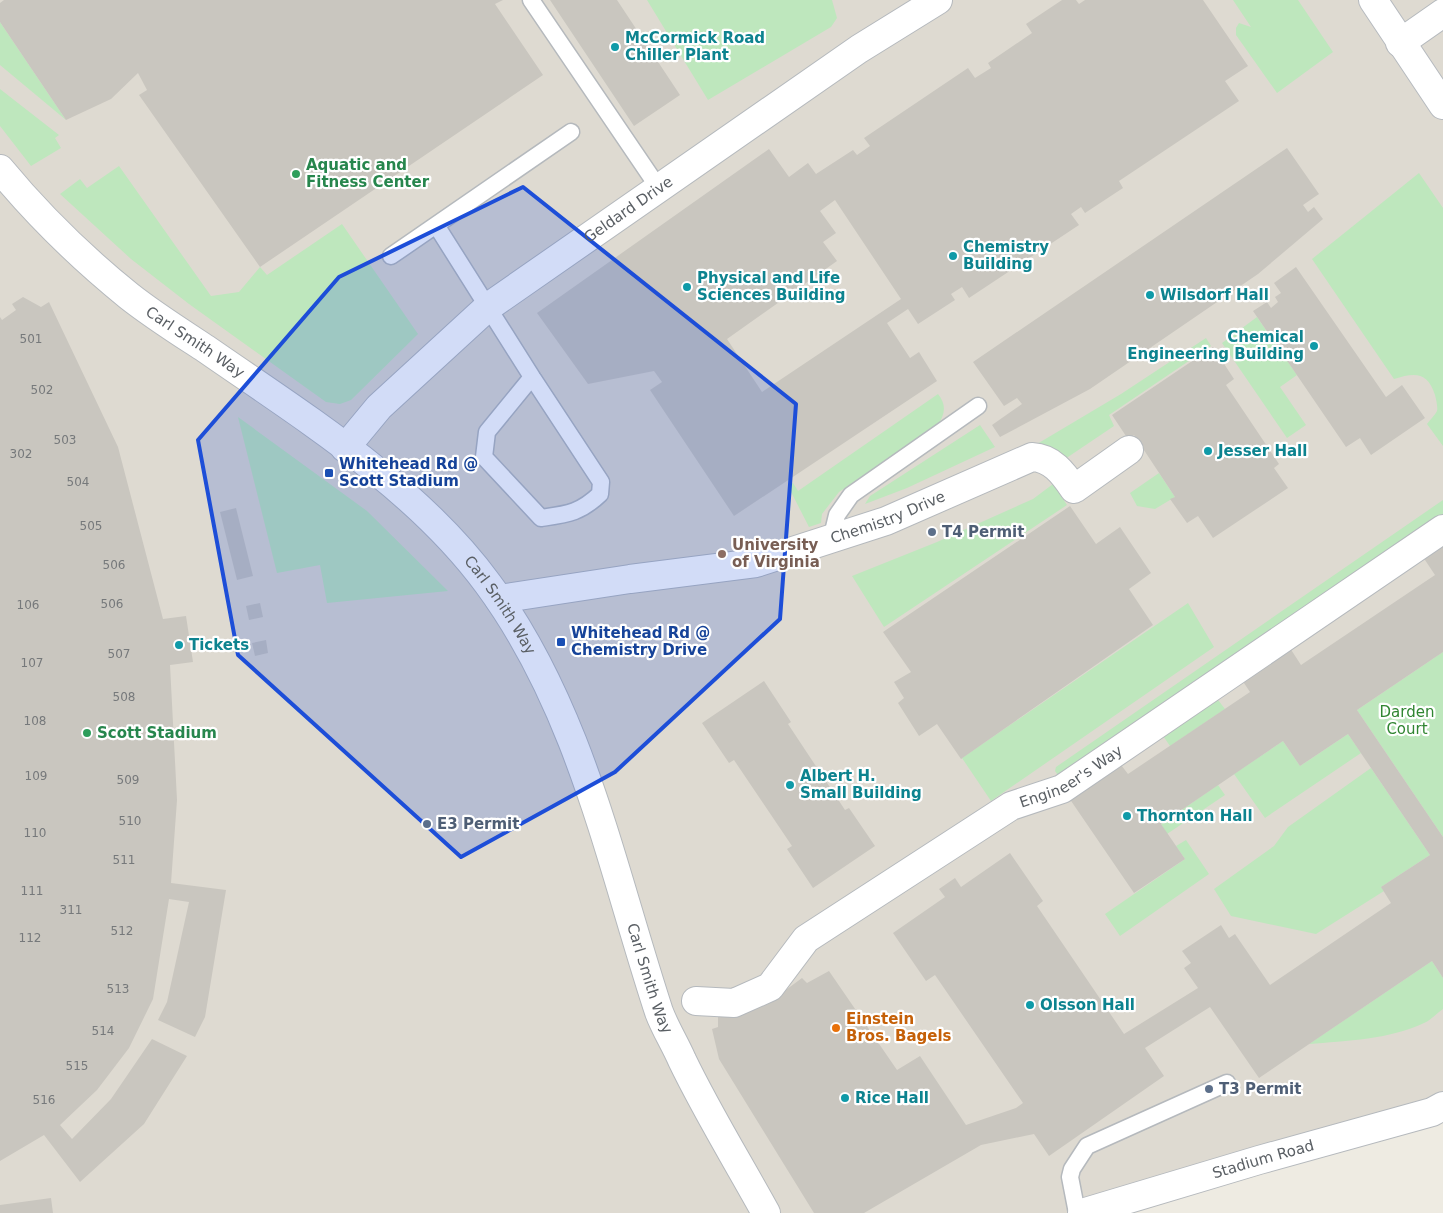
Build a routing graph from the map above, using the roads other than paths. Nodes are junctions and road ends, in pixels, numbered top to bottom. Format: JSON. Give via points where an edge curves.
{"nodes":[{"id":1,"x":531,"y":0,"type":"edge"},
{"id":2,"x":938,"y":0,"type":"edge"},
{"id":3,"x":1372,"y":0,"type":"edge"},
{"id":4,"x":1443,"y":13,"type":"edge"},
{"id":5,"x":1400,"y":43,"type":"junction"},
{"id":6,"x":1443,"y":105,"type":"edge"},
{"id":7,"x":571,"y":132,"type":"dead end"},
{"id":8,"x":0,"y":168,"type":"edge"},
{"id":9,"x":658,"y":187,"type":"junction"},
{"id":10,"x":436,"y":225,"type":"junction"},
{"id":11,"x":391,"y":256,"type":"dead end"},
{"id":12,"x":488,"y":307,"type":"junction"},
{"id":13,"x":532,"y":377,"type":"junction"},
{"id":14,"x":978,"y":406,"type":"dead end"},
{"id":15,"x":345,"y":448,"type":"junction"},
{"id":16,"x":1129,"y":450,"type":"dead end"},
{"id":17,"x":1443,"y":529,"type":"edge"},
{"id":18,"x":831,"y":540,"type":"junction"},
{"id":19,"x":499,"y":600,"type":"junction"},
{"id":20,"x":696,"y":1001,"type":"dead end"},
{"id":21,"x":1227,"y":1083,"type":"dead end"},
{"id":22,"x":1443,"y":1106,"type":"edge"},
{"id":23,"x":766,"y":1213,"type":"edge"},
{"id":24,"x":1077,"y":1213,"type":"edge"},
{"id":25,"x":1082,"y":1213,"type":"edge"}],
"edges":[{"from":1,"to":9,"type":"lane"},
{"from":2,"to":9,"type":"street","name":"Geldard Drive","via":[[859,49]]},
{"from":3,"to":5,"type":"street"},
{"from":4,"to":5,"type":"street"},
{"from":5,"to":6,"type":"street"},
{"from":7,"to":10,"type":"lane"},
{"from":8,"to":15,"type":"street","name":"Carl Smith Way","via":[[69,244],[130,297],[284,402]]},
{"from":9,"to":12,"type":"street","name":"Geldard Drive"},
{"from":10,"to":11,"type":"lane"},
{"from":10,"to":12,"type":"lane"},
{"from":12,"to":13,"type":"lane"},
{"from":12,"to":15,"type":"street","name":"Geldard Drive","via":[[380,407]]},
{"from":13,"to":13,"type":"lane","via":[[601,482],[600,494],[585,508],[541,518],[484,457],[487,432]]},
{"from":14,"to":18,"type":"lane","via":[[851,495],[838,515]]},
{"from":15,"to":19,"type":"street","name":"Carl Smith Way","via":[[442,530]]},
{"from":16,"to":18,"type":"street","name":"Chemistry Drive","via":[[1074,489],[1054,465],[1043,457],[1032,457],[886,522]]},
{"from":17,"to":20,"type":"street","name":"Engineer's Way","via":[[1062,789],[1011,806],[806,939],[770,988],[734,1002]]},
{"from":18,"to":19,"type":"street","name":"Chemistry Drive","via":[[756,563]]},
{"from":19,"to":23,"type":"street","name":"Carl Smith Way","via":[[548,683],[564,720],[590,789],[660,1015]]},
{"from":21,"to":24,"type":"lane","via":[[1087,1146],[1070,1177]]},
{"from":22,"to":25,"type":"street","name":"Stadium Road","via":[[1432,1112]]}]}
